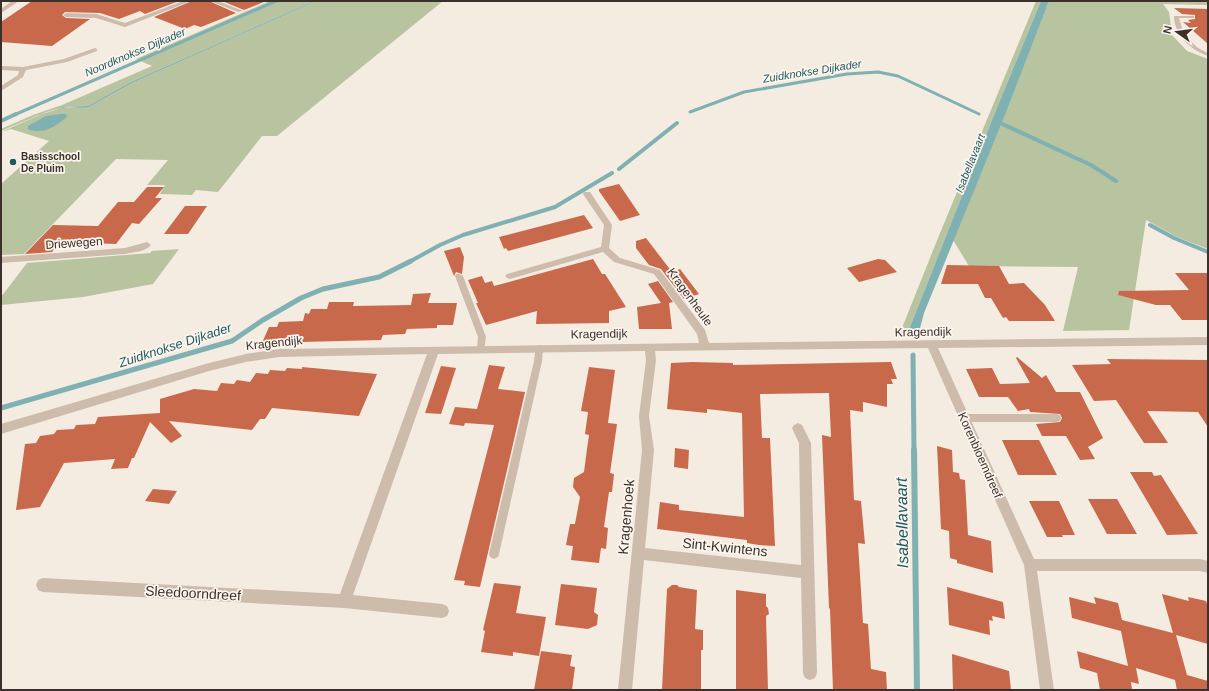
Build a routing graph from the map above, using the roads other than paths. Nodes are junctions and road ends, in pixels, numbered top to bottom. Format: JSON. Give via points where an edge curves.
{"nodes":[{"id":1,"x":16,"y":1,"type":"edge"},
{"id":2,"x":188,"y":1,"type":"edge"},
{"id":3,"x":213,"y":1,"type":"edge"},
{"id":4,"x":1,"y":11,"type":"edge"},
{"id":5,"x":240,"y":11,"type":"dead end"},
{"id":6,"x":66,"y":15,"type":"dead end"},
{"id":7,"x":1192,"y":17,"type":"dead end"},
{"id":8,"x":95,"y":50,"type":"dead end"},
{"id":9,"x":1208,"y":54,"type":"edge"},
{"id":10,"x":1,"y":68,"type":"edge"},
{"id":11,"x":23,"y":69,"type":"junction"},
{"id":12,"x":1,"y":89,"type":"edge"},
{"id":13,"x":587,"y":194,"type":"dead end"},
{"id":14,"x":147,"y":246,"type":"dead end"},
{"id":15,"x":605,"y":249,"type":"junction"},
{"id":16,"x":1,"y":260,"type":"edge"},
{"id":17,"x":459,"y":276,"type":"dead end"},
{"id":18,"x":510,"y":276,"type":"dead end"},
{"id":19,"x":1208,"y":341,"type":"edge"},
{"id":20,"x":931,"y":344,"type":"junction"},
{"id":21,"x":704,"y":346,"type":"junction"},
{"id":22,"x":650,"y":347,"type":"junction"},
{"id":23,"x":539,"y":348,"type":"junction"},
{"id":24,"x":434,"y":350,"type":"junction"},
{"id":25,"x":481,"y":350,"type":"junction"},
{"id":26,"x":964,"y":418,"type":"junction"},
{"id":27,"x":1057,"y":418,"type":"dead end"},
{"id":28,"x":798,"y":428,"type":"dead end"},
{"id":29,"x":1,"y":429,"type":"edge"},
{"id":30,"x":638,"y":553,"type":"junction"},
{"id":31,"x":494,"y":554,"type":"dead end"},
{"id":32,"x":1030,"y":565,"type":"junction"},
{"id":33,"x":1208,"y":567,"type":"edge"},
{"id":34,"x":807,"y":572,"type":"junction"},
{"id":35,"x":43,"y":585,"type":"dead end"},
{"id":36,"x":344,"y":601,"type":"junction"},
{"id":37,"x":442,"y":611,"type":"dead end"},
{"id":38,"x":810,"y":673,"type":"dead end"},
{"id":39,"x":625,"y":690,"type":"edge"},
{"id":40,"x":1047,"y":690,"type":"edge"}],
"edges":[{"from":1,"to":4,"type":"street"},
{"from":2,"to":6,"type":"street","via":[[125,25],[96,16]]},
{"from":3,"to":5,"type":"street"},
{"from":7,"to":9,"type":"lane","via":[[1176,17],[1182,35],[1196,49]]},
{"from":8,"to":11,"type":"street","via":[[65,61]]},
{"from":10,"to":11,"type":"street"},
{"from":11,"to":12,"type":"street","via":[[21,76]]},
{"from":13,"to":15,"type":"street","via":[[608,225]]},
{"from":14,"to":16,"type":"street","name":"Driewegen","via":[[125,251]]},
{"from":15,"to":18,"type":"street"},
{"from":15,"to":21,"type":"street","name":"Kragenheule","via":[[616,260],[657,272],[702,333]]},
{"from":17,"to":25,"type":"lane","via":[[482,337]]},
{"from":19,"to":20,"type":"street","name":"Kragendijk"},
{"from":20,"to":21,"type":"street","name":"Kragendijk"},
{"from":20,"to":26,"type":"street","name":"Korenbloemdreef"},
{"from":21,"to":22,"type":"street","name":"Kragendijk"},
{"from":22,"to":23,"type":"street","name":"Kragendijk"},
{"from":22,"to":30,"type":"street","name":"Kragenhoek","via":[[651,360],[644,416],[648,450]]},
{"from":23,"to":25,"type":"street","name":"Kragendijk"},
{"from":23,"to":31,"type":"lane"},
{"from":24,"to":25,"type":"street","name":"Kragendijk"},
{"from":24,"to":29,"type":"street","name":"Kragendijk","via":[[279,353],[246,358]]},
{"from":24,"to":36,"type":"street"},
{"from":26,"to":27,"type":"lane"},
{"from":26,"to":32,"type":"street","name":"Korenbloemdreef"},
{"from":28,"to":34,"type":"street","via":[[805,443]]},
{"from":30,"to":34,"type":"street","name":"Sint-Kwintens"},
{"from":30,"to":39,"type":"street","name":"Kragenhoek"},
{"from":32,"to":33,"type":"street"},
{"from":32,"to":40,"type":"street","name":"Korenbloemdreef"},
{"from":34,"to":38,"type":"street"},
{"from":35,"to":36,"type":"street","name":"Sleedoorndreef"},
{"from":36,"to":37,"type":"street","name":"Sleedoorndreef"}]}
